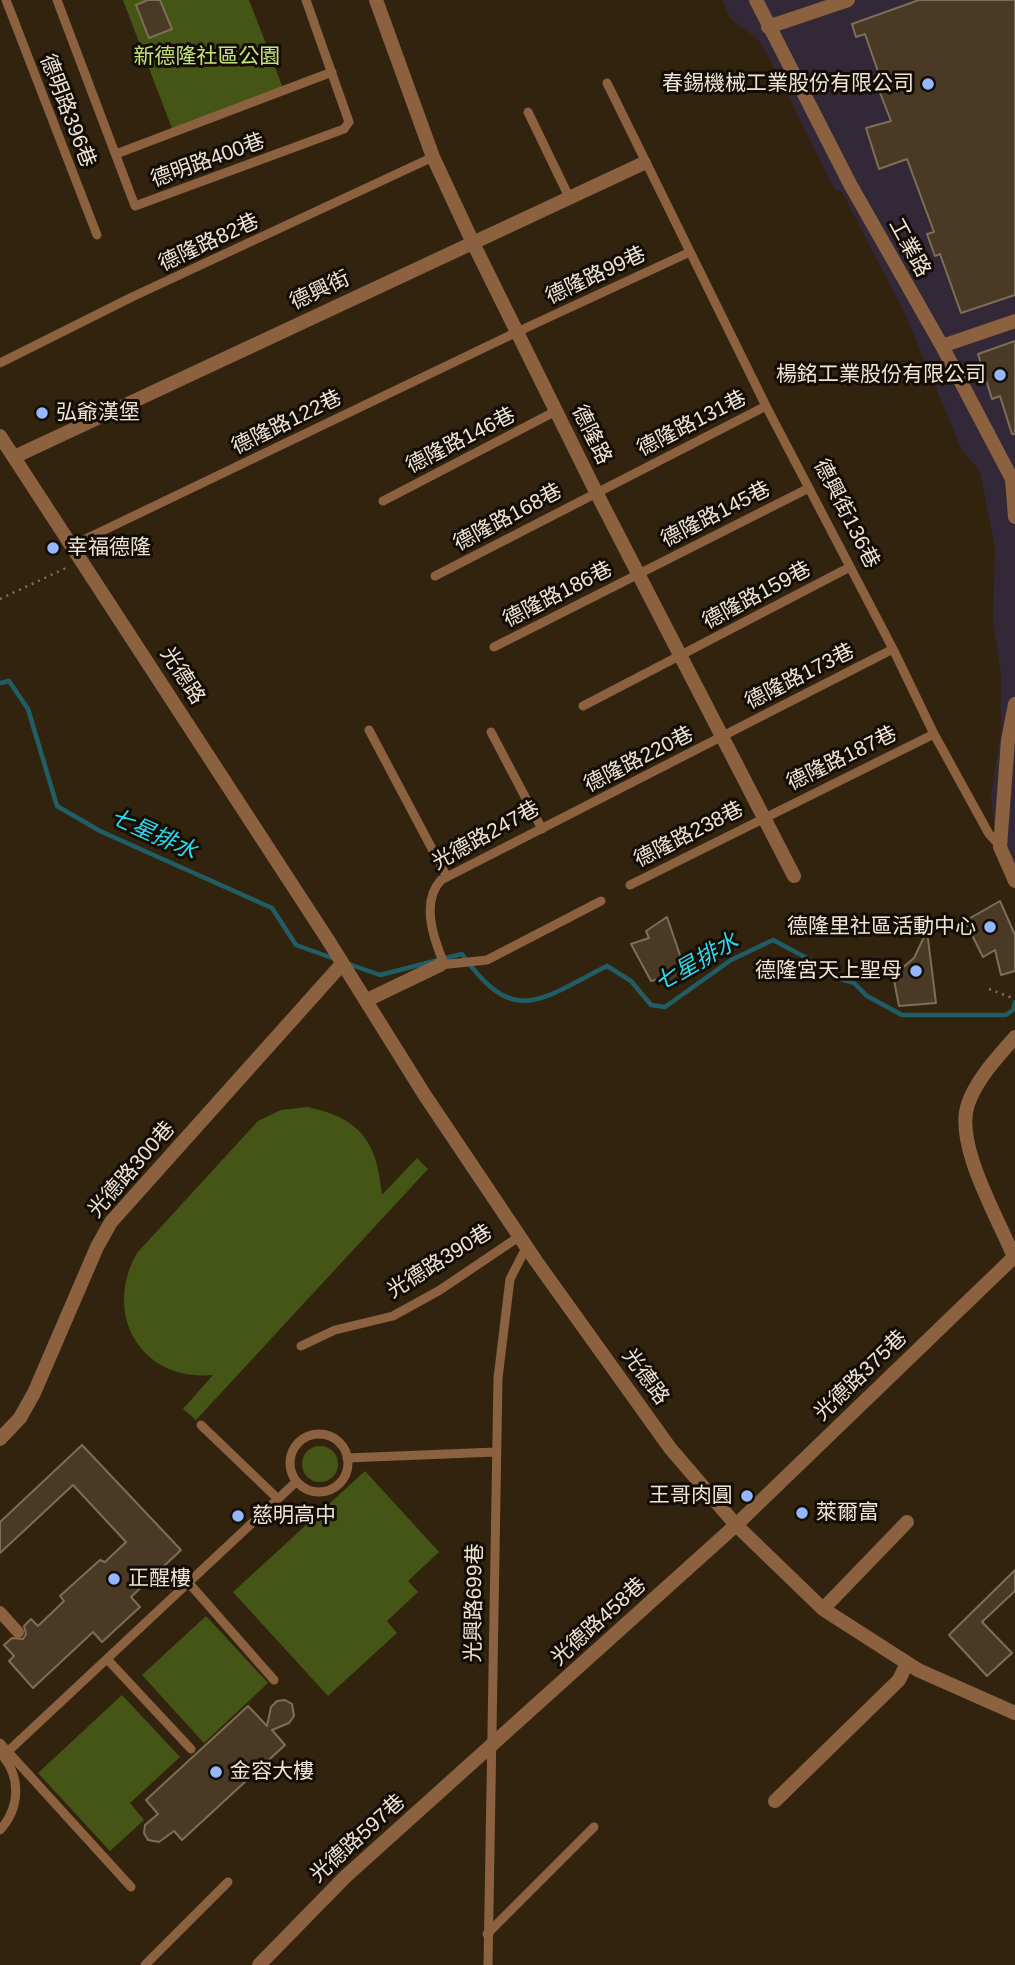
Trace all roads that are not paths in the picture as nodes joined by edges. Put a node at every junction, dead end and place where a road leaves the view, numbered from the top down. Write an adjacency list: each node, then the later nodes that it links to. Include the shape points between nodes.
1 (6, 0): 15 (lane, 德明路396巷)
2 (57, 0): 11 (lane, 德明路400巷)
3 (306, 0): 8 (lane)
4 (376, 0): 12 (street, 德隆路)
5 (756, 0): 7 (street, 工業路)
6 (848, 0): 7 (street)
7 (768, 27): 20 (street, 工業路)
8 (332, 72): 11 (lane, 德明路400巷); 11 (lane, 德明路400巷, via 349,122 344,129 135,206)
9 (607, 83): 13 (lane, 德興街136巷)
10 (528, 112): 14 (lane)
11 (116, 155)
12 (433, 157): 16 (street, 德隆路); 21 (lane, 德隆路82巷)
13 (644, 163): 14 (street, 德興街); 17 (lane, 德興街136巷)
14 (570, 199): 16 (street, 德興街)
15 (97, 235)
16 (473, 243): 19 (street, 德隆路); 25 (street, 德興街)
17 (690, 253): 19 (lane, 德隆路99巷); 22 (lane, 德興街136巷)
18 (1015, 321): 20 (street)
19 (517, 332): 23 (street, 德隆路); 30 (lane, 德隆路122巷)
20 (942, 346): 29 (street, 工業路, via 1012,479)
21 (0, 363)
22 (766, 406): 26 (lane, 德興街136巷); 27 (lane, 德隆路131巷)
23 (556, 411): 27 (street, 德隆路); 28 (lane, 德隆路146巷)
24 (0, 436): 25 (street, 光德路)
25 (14, 457): 30 (street, 光德路)
26 (809, 488): 31 (lane, 德興街136巷); 32 (lane, 德隆路145巷)
27 (596, 492): 32 (street, 德隆路); 33 (lane, 德隆路168巷)
28 (383, 501)
29 (1015, 517)
30 (71, 547): 53 (street, 光德路)
31 (850, 567): 35 (lane, 德興街136巷); 36 (lane, 德隆路159巷)
32 (639, 574): 34 (lane, 德隆路186巷); 36 (street, 德隆路)
33 (435, 576)
34 (494, 647)
35 (894, 649): 41 (lane, 德興街136巷); 42 (lane, 德隆路173巷)
36 (681, 656): 38 (lane, 德隆路159巷); 42 (street, 德隆路)
37 (1015, 705): 46 (street)
38 (583, 706)
39 (369, 730): 48 (lane)
40 (491, 732): 45 (lane)
41 (934, 734): 44 (lane, 德隆路187巷); 46 (lane, 德興街136巷)
42 (723, 736): 43 (lane, 德隆路220巷); 44 (street, 德隆路)
43 (571, 814): 45 (lane, 光德路247巷)
44 (765, 816): 47 (street, 德隆路); 50 (lane, 德隆路238巷)
45 (542, 829): 48 (lane, 光德路247巷)
46 (1000, 847): 49 (street, 德興街136巷)
47 (794, 876)
48 (447, 877): 52 (lane, 光德路247巷, via 437,885 430,912)
49 (1015, 881)
50 (630, 885)
51 (601, 901): 52 (lane, via 487,960)
52 (442, 963): 54 (street)
53 (342, 964): 54 (street, 光德路); 60 (street, 光德路300巷, via 111,1222 34,1393 20,1418)
54 (367, 1000): 56 (street, 光德路)
55 (1015, 1037): 57 (street, 光德路375巷, via 975,1088 964,1122 968,1146)
56 (523, 1241): 58 (lane, 光德路390巷, via 393,1316 335,1330); 61 (lane, 光興路699巷, via 505,1303); 66 (street, 光德路, via 670,1448)
57 (1015, 1257): 66 (street, 光德路375巷)
58 (300, 1346)
59 (201, 1425): 64 (lane)
60 (1, 1436)
61 (496, 1452): 62 (lane); 77 (lane, 光興路699巷)
62 (347, 1458): 63 (lane, via 344,1477 330,1490 312,1492); 63 (lane, via 329,1436 310,1436 291,1455)
63 (296, 1482): 64 (lane)
64 (278, 1499): 67 (lane)
65 (907, 1522): 68 (street)
66 (736, 1525): 68 (street, 光德路); 77 (street, 光德路458巷)
67 (188, 1582): 71 (lane); 73 (lane)
68 (823, 1609): 72 (street, 光德路)
69 (0, 1612): 70 (street)
70 (18, 1632)
71 (107, 1659): 76 (lane); 78 (lane)
72 (907, 1663): 74 (street, 光德路); 79 (street, via 899,1680)
73 (274, 1680)
74 (1015, 1713)
75 (0, 1743): 78 (lane)
76 (191, 1749)
77 (490, 1749): 84 (lane, 光興路699巷); 86 (street, 光德路597巷, via 345,1877)
78 (3, 1753): 81 (lane, via 15,1778 16,1796 12,1814); 83 (lane)
79 (775, 1801)
80 (594, 1827): 84 (lane)
81 (0, 1830)
82 (228, 1882): 85 (lane)
83 (131, 1886)
84 (487, 1934): 87 (lane, 光興路699巷)
85 (145, 1965)
86 (259, 1965)
87 (488, 1965)

